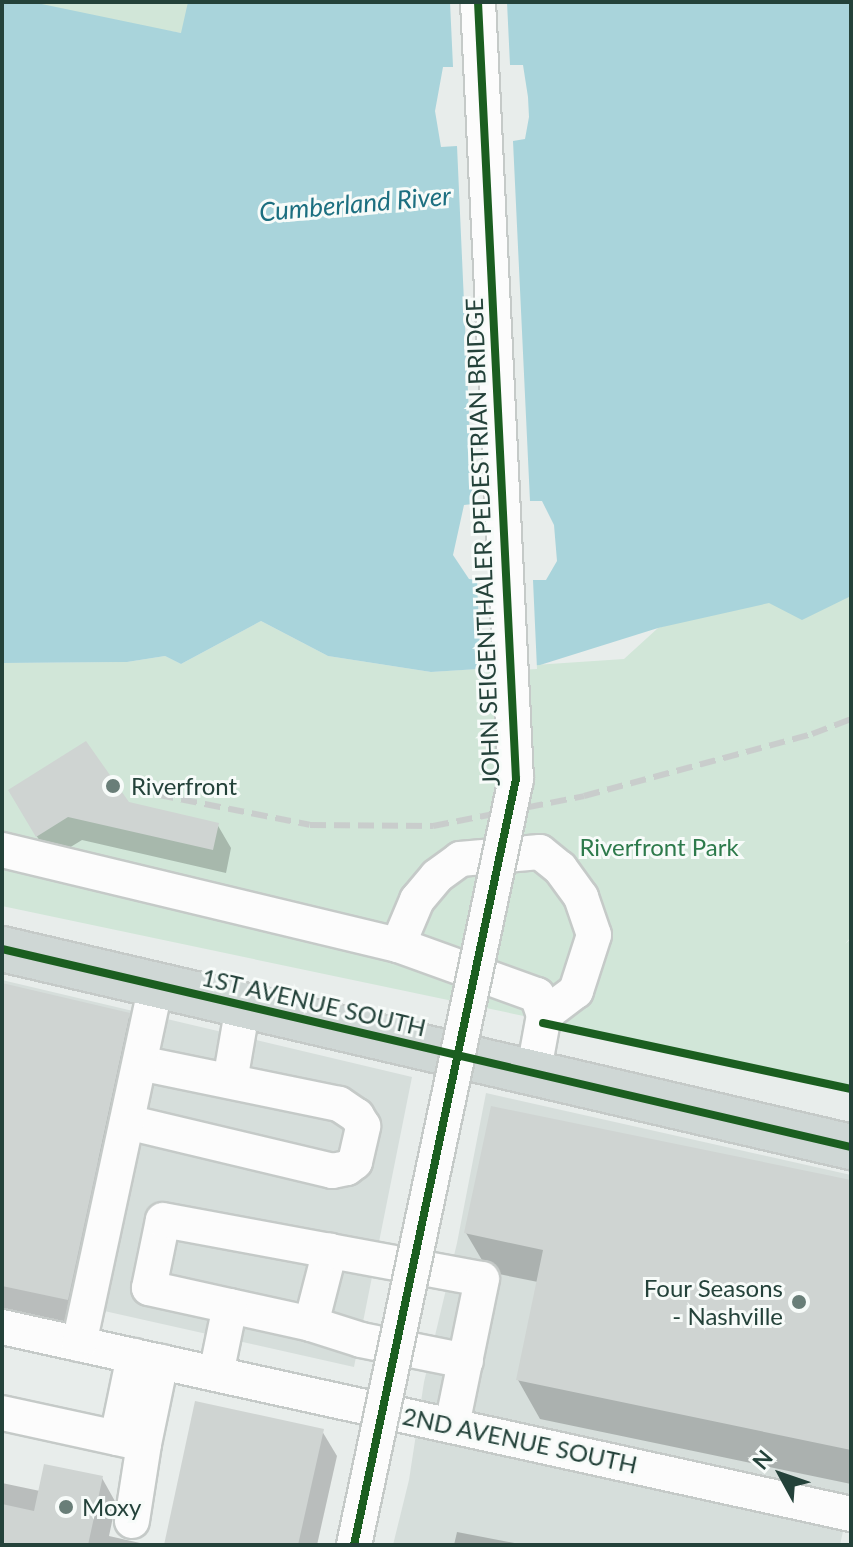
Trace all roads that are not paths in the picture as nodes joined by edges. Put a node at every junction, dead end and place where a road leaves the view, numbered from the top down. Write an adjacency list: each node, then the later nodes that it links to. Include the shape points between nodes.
1 (478, 2): 26 (street, JOHN SEIGENTHALER PEDESTRIAN BRIDGE, bridge, via 516,779)
2 (2, 850): 3 (street)
3 (398, 945): 7 (street, via 537,995); 7 (street, via 417,900 460,859 540,852 560,868 581,897 594,935 576,991)
4 (2, 949): 5 (main road, 1ST AVENUE SOUTH)
5 (156, 986): 6 (main road, 1ST AVENUE SOUTH); 8 (street)
6 (243, 1006): 9 (main road, 1ST AVENUE SOUTH); 10 (street)
7 (544, 1015): 9 (street)
8 (140, 1063): 10 (street); 11 (street)
9 (533, 1075): 12 (main road, 1ST AVENUE SOUTH)
10 (230, 1081): 11 (street, via 339,1104 363,1126 355,1162 332,1171)
11 (127, 1122): 17 (street)
12 (851, 1147)
13 (330, 1250): 14 (street, via 163,1220 149,1288); 15 (street); 19 (street, via 482,1279)
14 (230, 1306): 15 (street); 20 (street)
15 (311, 1324): 19 (street)
16 (2, 1327): 17 (street, 2ND AVENUE SOUTH)
17 (79, 1344): 18 (street, 2ND AVENUE SOUTH)
18 (147, 1359): 20 (street, 2ND AVENUE SOUTH); 23 (street)
19 (466, 1361): 22 (street)
20 (216, 1374): 22 (street, 2ND AVENUE SOUTH)
21 (2, 1413): 23 (street)
22 (452, 1425): 24 (street, 2ND AVENUE SOUTH)
23 (131, 1441): 25 (street)
24 (851, 1514)
25 (132, 1521)
26 (354, 1545)

